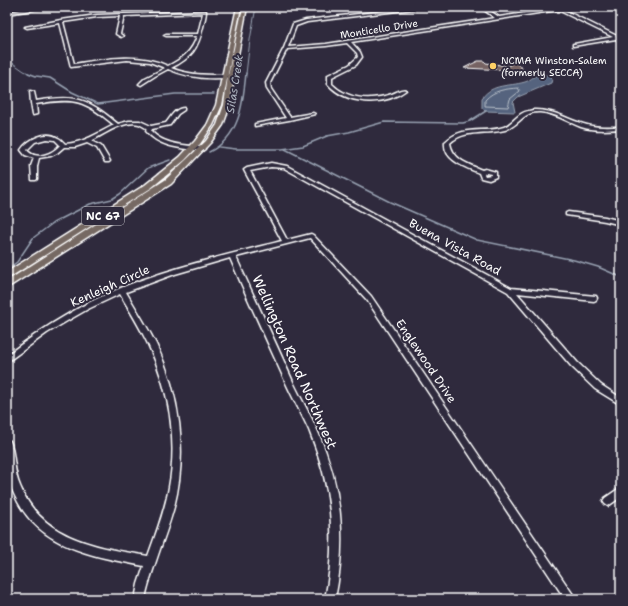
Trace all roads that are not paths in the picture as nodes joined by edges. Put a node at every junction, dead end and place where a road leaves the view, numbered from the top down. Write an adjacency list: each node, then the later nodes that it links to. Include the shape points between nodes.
1 (49, 7): 9 (street)
2 (239, 7): 25 (main road, NC 67)
3 (245, 7): 25 (main road, NC 67, via 237,52)
4 (428, 7): 23 (street, via 297,23 292,27)
5 (482, 7): 12 (street)
6 (570, 7): 8 (street, Monticello Drive)
7 (172, 8): 10 (street)
8 (557, 8): 12 (street, Monticello Drive); 19 (street)
9 (7, 13)
10 (170, 13): 11 (street); 16 (street, via 205,12)
11 (122, 15): 13 (street); 17 (street, via 118,34)
12 (498, 18): 21 (street, Monticello Drive)
13 (61, 21): 14 (street); 24 (street, via 72,66 128,59 155,61)
14 (27, 27)
15 (166, 35): 16 (street)
16 (198, 35): 24 (street, via 192,52)
17 (121, 36)
18 (621, 37): 19 (street)
19 (616, 38): 20 (street); 22 (street)
20 (621, 40)
21 (348, 42): 23 (street, Monticello Drive); 27 (street, via 359,53 360,58 358,62 330,76 332,87 339,93 363,100 382,99)
22 (574, 45)
23 (286, 48): 33 (street, via 268,83 269,89)
24 (168, 67): 25 (street, via 183,74); 26 (street)
25 (228, 76): 40 (main road, NC 67, via 214,118 206,133); 41 (main road, NC 67, via 230,95 224,115 220,125)
26 (141, 84)
27 (404, 90)
28 (32, 92): 29 (street)
29 (33, 103): 31 (street); 34 (street, via 61,98 78,100 95,107)
30 (182, 109): 36 (street, via 168,124)
31 (35, 114)
32 (313, 114): 33 (street)
33 (289, 119): 35 (street)
34 (117, 125): 36 (street, via 139,122); 38 (street)
35 (257, 125)
36 (150, 128): 40 (street, via 148,131 158,140)
37 (621, 128): 44 (street, via 586,127 553,113 531,111 524,113 509,127 501,130 466,132 451,138 447,143 452,156)
38 (88, 141): 39 (street, via 70,146); 43 (street, via 98,147)
39 (63, 145): 42 (street, via 61,150 54,154); 42 (street, via 52,137 31,142 24,152)
40 (193, 147): 41 (street); 50 (main road, NC 67, via 178,163 134,197)
41 (202, 149): 51 (main road, NC 67, via 174,177 151,194)
42 (37, 157): 45 (street)
43 (107, 161)
44 (482, 172)
45 (34, 179)
46 (568, 214): 47 (street)
47 (621, 223)
48 (286, 242): 49 (street, Kenleigh Circle); 52 (street, Buena Vista Road, via 247,170 271,165 285,167); 63 (street, Englewood Drive, via 311,236 369,298)
49 (232, 256): 53 (street, Kenleigh Circle, via 173,272); 62 (street, Wellington Road Northwest, via 313,430 329,474 335,505 338,550)
50 (7, 276)
51 (7, 285)
52 (510, 290): 54 (street); 56 (street, Buena Vista Road, via 574,364 598,387)
53 (122, 291): 55 (street, Kenleigh Circle, via 50,328); 60 (street, via 159,360 175,422 175,480)
54 (594, 298)
55 (7, 359)
56 (621, 402)
57 (7, 444): 60 (street, via 15,488 29,511 51,534 90,549)
58 (621, 491): 59 (street)
59 (608, 501)
60 (151, 562): 61 (street)
61 (140, 599)
62 (330, 599)
63 (571, 599)

